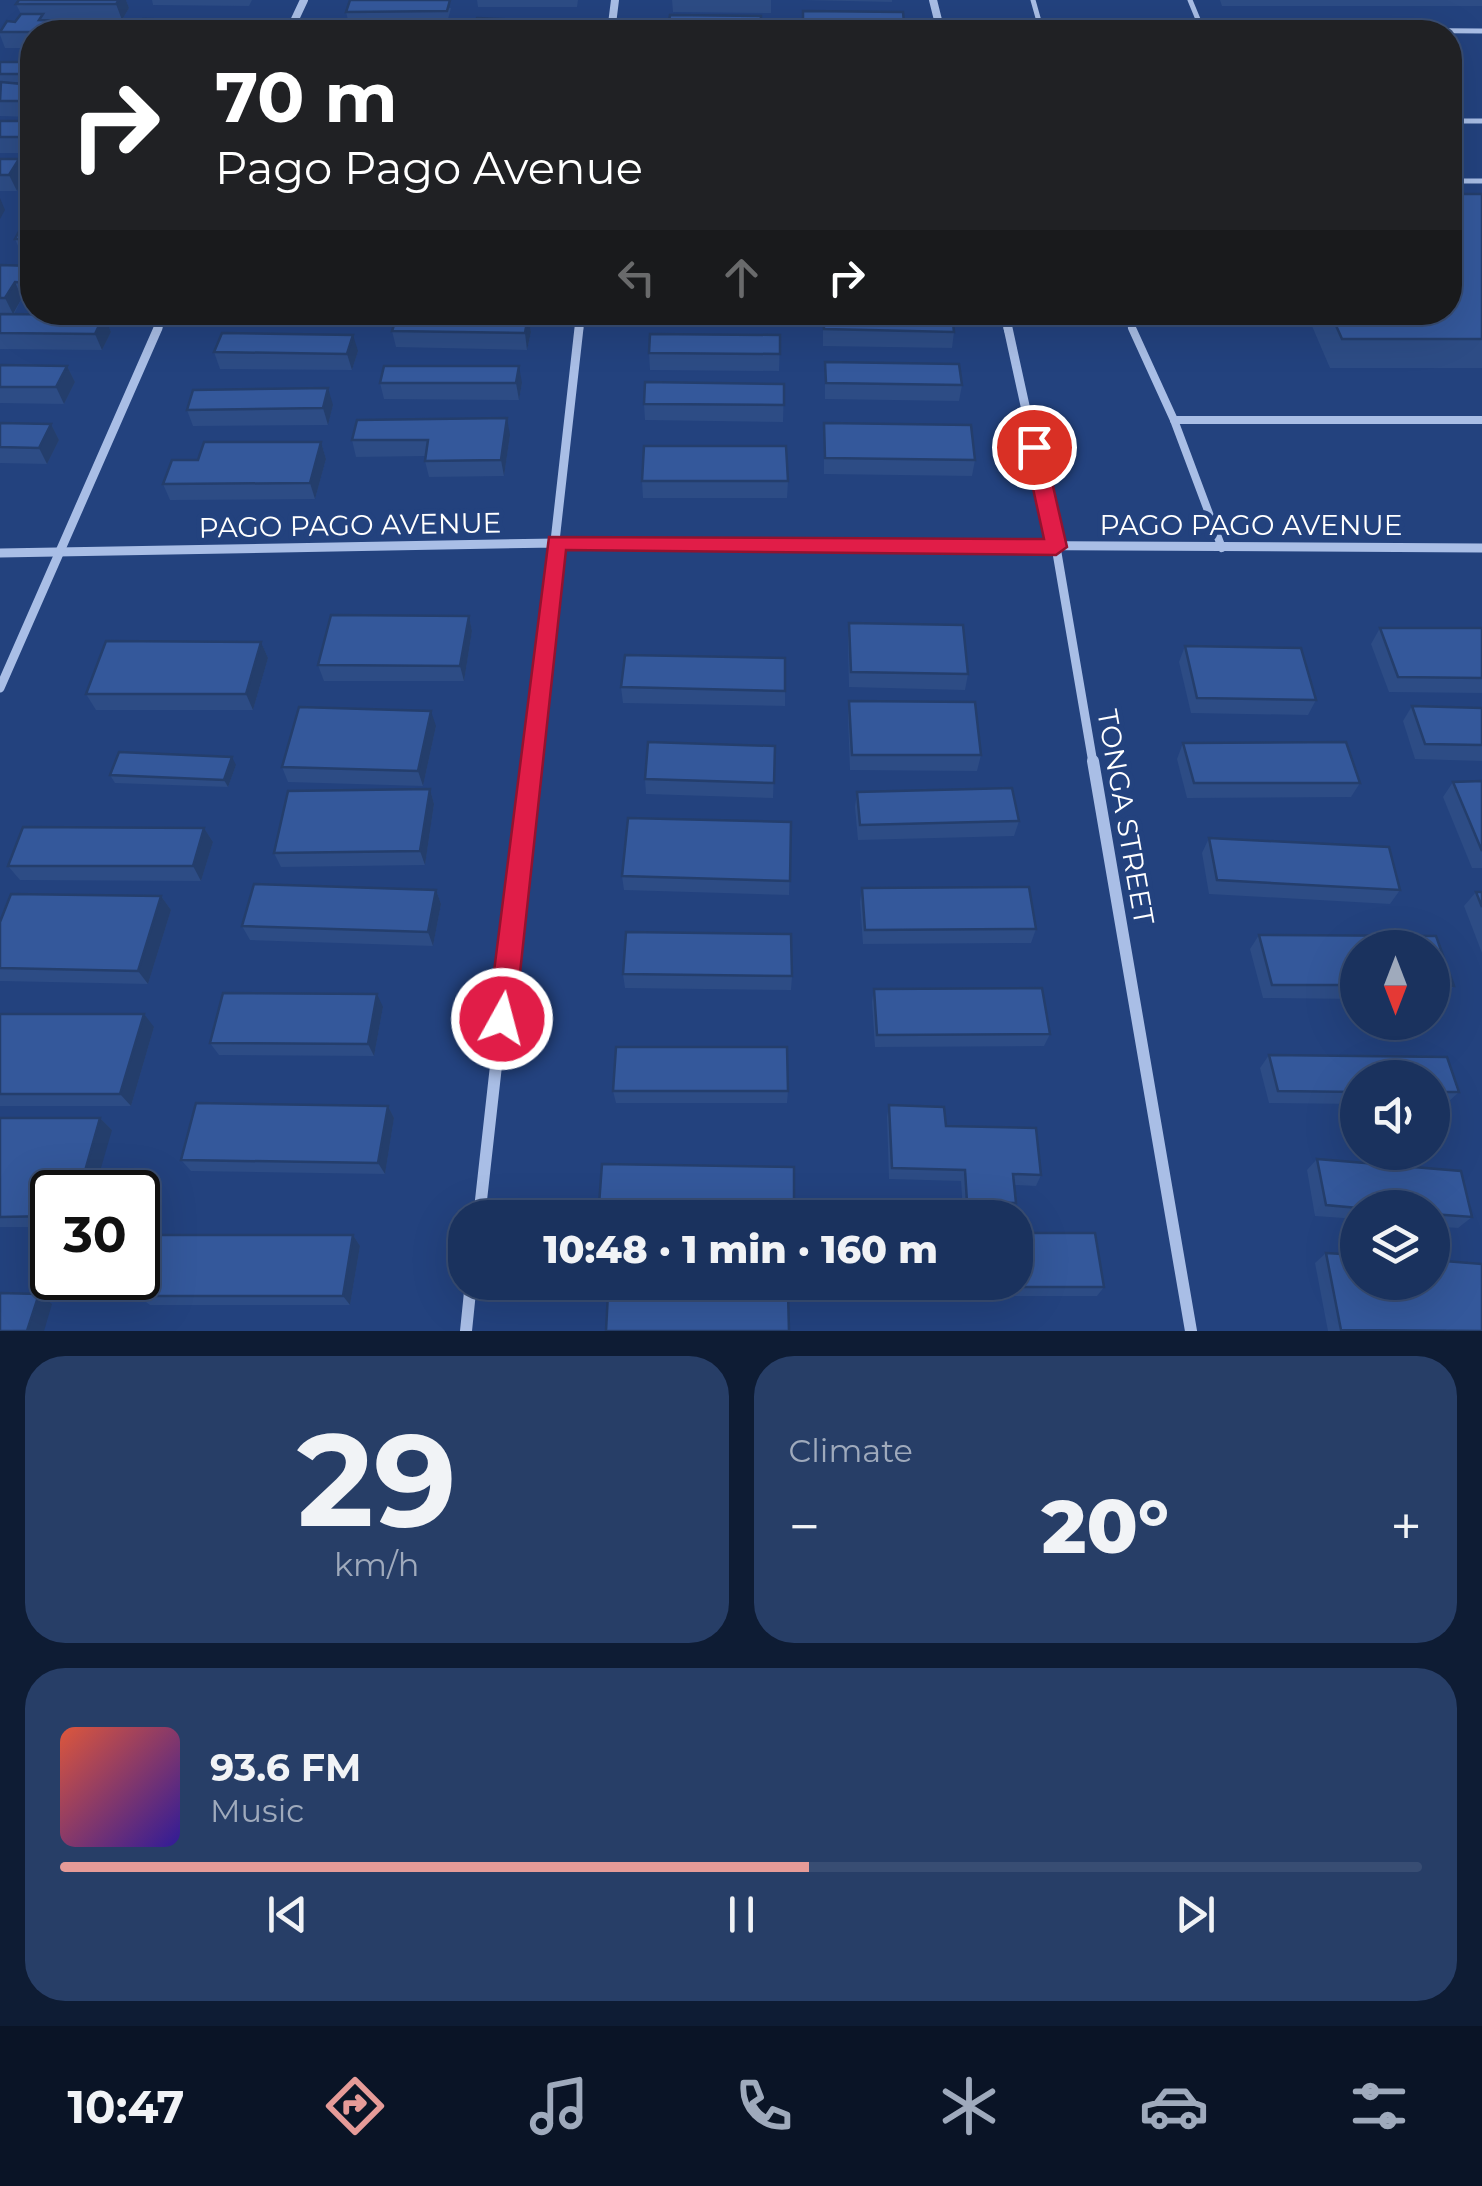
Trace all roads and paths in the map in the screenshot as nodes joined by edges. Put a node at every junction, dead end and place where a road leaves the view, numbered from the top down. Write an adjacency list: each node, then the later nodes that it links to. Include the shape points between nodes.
1 (159, 325): 12 (street)
2 (580, 325): 7 (street)
3 (1007, 325): 8 (street, TONGA STREET)
4 (1130, 325): 5 (lane)
5 (1174, 420): 6 (lane); 9 (lane)
6 (1482, 420)
7 (556, 543): 8 (street, PAGO PAGO AVENUE); 12 (street, PAGO PAGO AVENUE); 14 (street)
8 (1056, 547): 9 (street, PAGO PAGO AVENUE); 17 (street, TONGA STREET)
9 (1222, 548): 10 (street, PAGO PAGO AVENUE)
10 (1482, 548)
11 (0, 554): 12 (street, PAGO PAGO AVENUE)
12 (58, 555): 13 (street)
13 (0, 688)
14 (481, 1200)
15 (469, 1300): 16 (street)
16 (466, 1331)
17 (1192, 1331)

